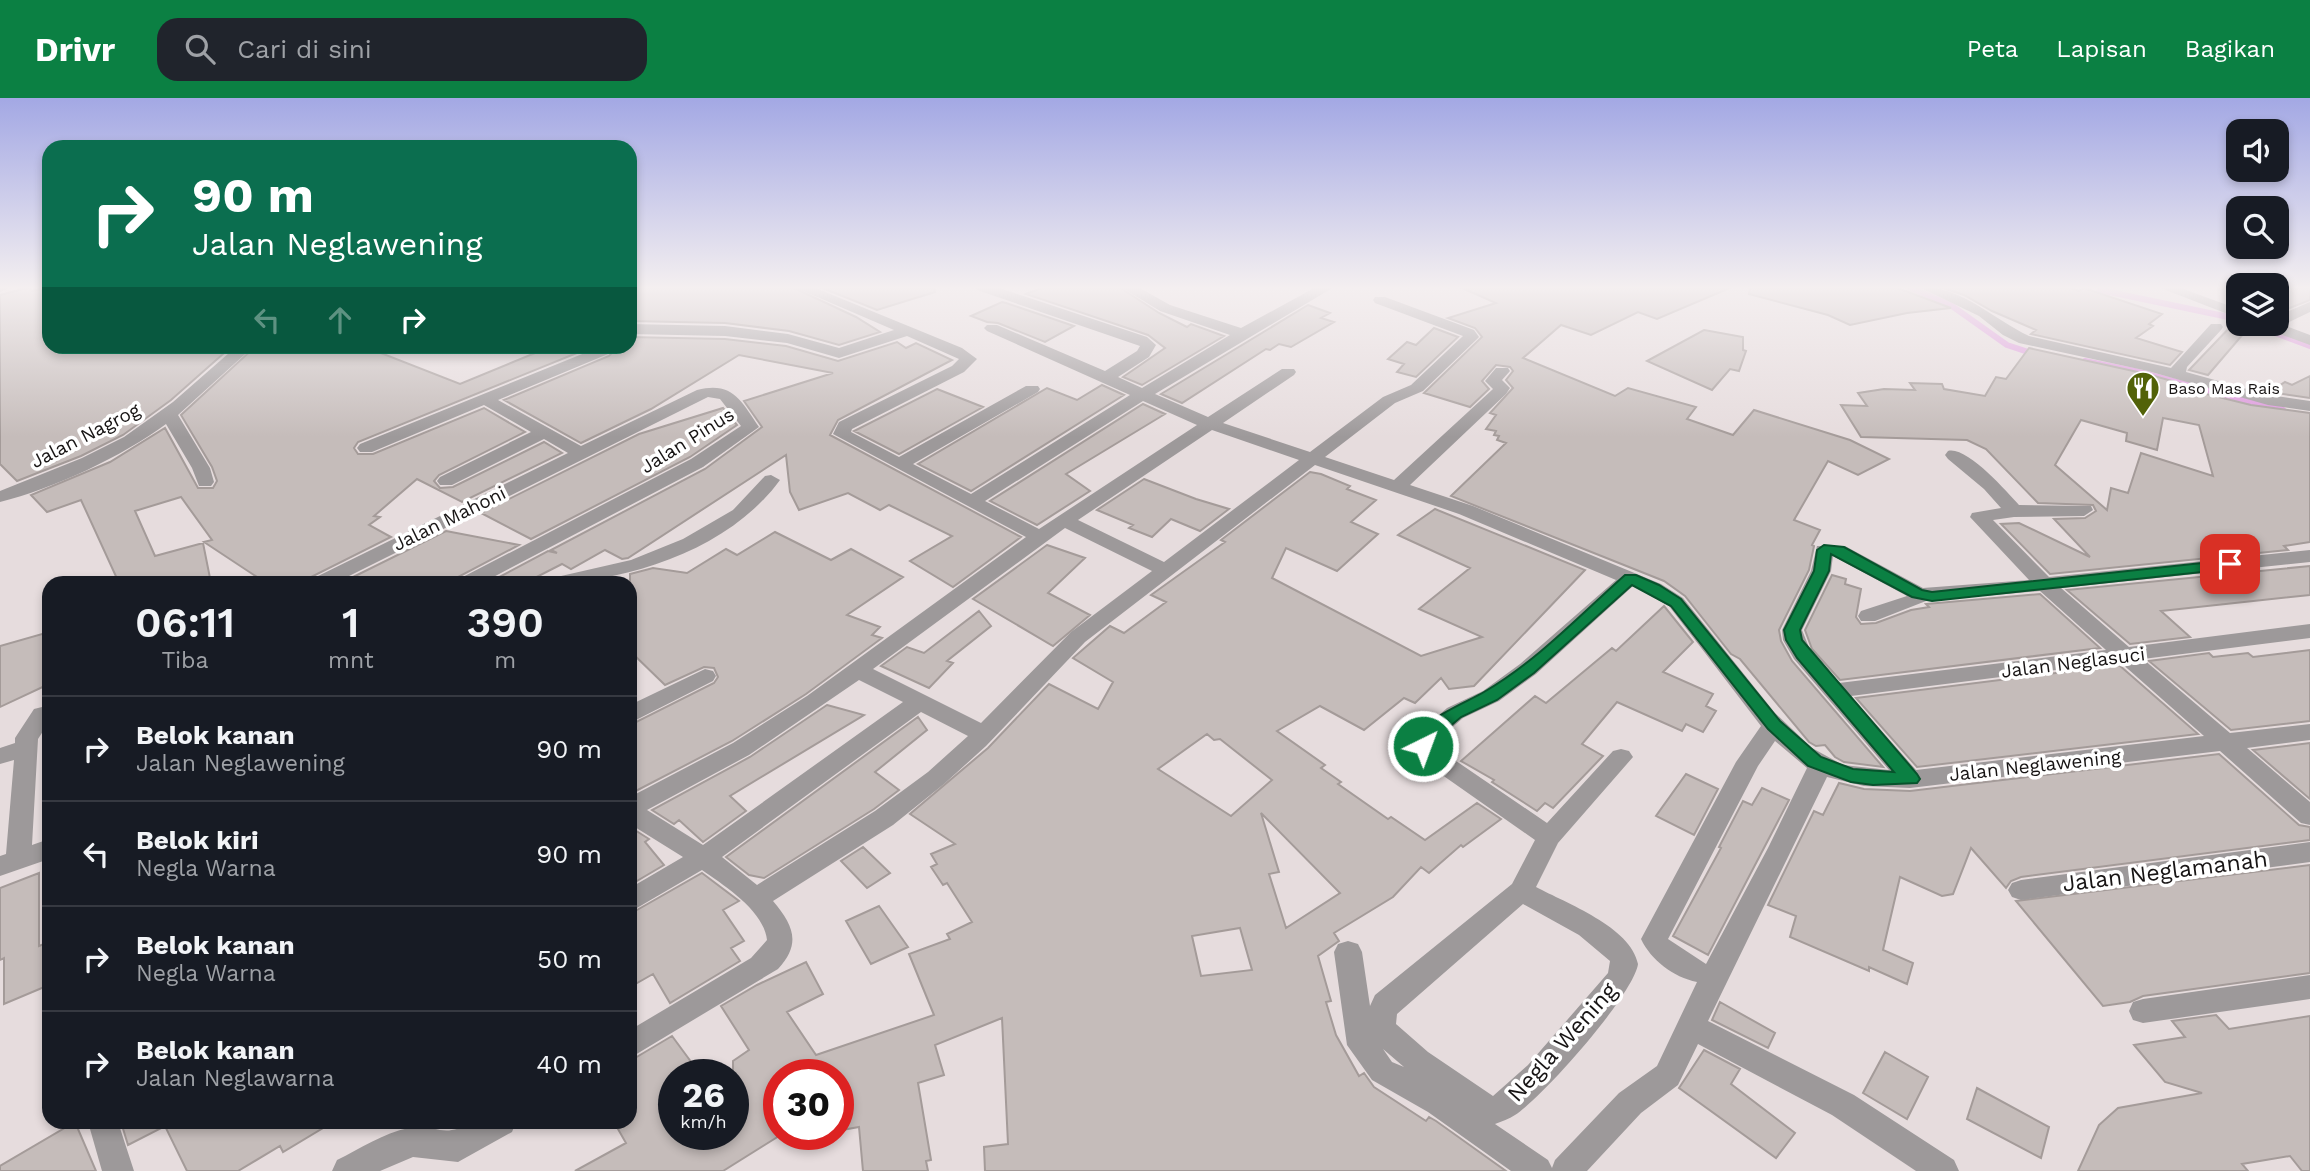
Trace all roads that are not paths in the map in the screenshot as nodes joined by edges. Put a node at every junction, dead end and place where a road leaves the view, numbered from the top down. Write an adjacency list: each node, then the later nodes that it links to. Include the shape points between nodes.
1 (776, 337): 2 (street, via 839,353)
2 (888, 337)
3 (921, 337): 27 (street, via 970,359 842,431 847,438)
4 (1013, 337): 15 (street, Jalan Neglawening)
5 (1133, 337): 15 (street, via 1148,345 1144,354)
6 (1237, 337): 17 (street)
7 (1471, 337): 26 (street, via 1417,388 1389,400)
8 (2017, 337): 14 (street)
9 (2206, 337): 14 (street, via 2179,366)
10 (238, 354): 20 (street, Jalan Nagrog)
11 (596, 354): 18 (street)
12 (1502, 371): 31 (street, via 1493,381 1500,391)
13 (1288, 372): 21 (street)
14 (2178, 374): 19 (street, via 2268,400)
15 (1106, 377): 17 (street, Jalan Neglawening)
16 (1032, 389): 27 (street)
17 (1143, 394): 21 (street, Jalan Neglawening); 33 (street)
18 (487, 400): 22 (street); 23 (street)
19 (2310, 406)
20 (169, 414): 30 (street); 32 (street, Jalan Nagrog, via 117,447)
21 (1207, 423): 26 (street, Jalan Neglawening); 36 (street)
22 (543, 433): 24 (street); 29 (street)
23 (366, 448)
24 (580, 453): 40 (street, Jalan Mahoni); 41 (street, Jalan Pinus, via 712,390 726,393 751,427 697,463)
25 (1954, 455): 35 (street)
26 (1312, 459): 31 (street, Jalan Neglawening); 39 (street)
27 (899, 464): 33 (street)
28 (771, 480): 42 (street, via 740,514 690,542 637,564)
29 (446, 481)
30 (205, 482)
31 (1398, 486): 43 (street, Jalan Neglawening)
32 (0, 497)
33 (972, 501): 37 (street)
34 (2084, 510): 35 (street)
35 (2014, 511): 44 (street, via 1979,518)
36 (1065, 522): 37 (street); 39 (street)
37 (1041, 537): 49 (street)
38 (2310, 556): 44 (street)
39 (1166, 570): 57 (street, via 1078,637)
40 (333, 576)
41 (479, 576)
42 (585, 576)
43 (1630, 578): 55 (street, Jalan Neglawening, via 1676,602); 67 (street, via 1528,669 1491,696 1455,713 1423,740 1426,752)
44 (2044, 583): 45 (street); 48 (street)
45 (1922, 595): 46 (street); 51 (street, via 1833,549 1824,550 1821,571 1792,630 1802,654)
46 (1868, 616)
47 (2310, 632): 48 (street, Jalan Neglasuci)
48 (2129, 655): 51 (street, Jalan Neglasuci); 58 (street)
49 (856, 669): 52 (street); 64 (street, via 741,750)
50 (705, 676): 53 (street)
51 (1835, 691): 63 (street)
52 (919, 702): 57 (street); 70 (street)
53 (637, 711)
54 (42, 715): 59 (street, via 30,729)
55 (1774, 725): 62 (street, Jalan Neglawening); 77 (street, via 1748,762 1654,939 1659,949)
56 (2310, 732): 58 (street, Jalan Neglawening)
57 (984, 734): 75 (street, via 884,818)
58 (2227, 743): 63 (street, Jalan Neglawening); 66 (street)
59 (27, 748): 60 (street); 71 (street)
60 (0, 756)
61 (1621, 757): 67 (street, Negla Wening)
62 (1820, 765): 63 (street, Jalan Neglawening, via 1873,779); 80 (street, via 1796,823)
63 (1910, 779)
64 (637, 806)
65 (637, 814): 70 (street)
66 (2310, 816)
67 (1549, 837): 73 (street, Negla Wening)
68 (42, 851): 71 (street)
69 (2310, 852): 72 (street, Jalan Neglamanah)
70 (704, 857): 74 (street); 75 (street)
71 (9, 863)
72 (2021, 890)
73 (1521, 891): 73 (street, Negla Wening, via 1382,1011 1382,1028 1390,1038 1492,1111 1540,1072 1619,980 1624,965 1620,953 1594,932)
74 (637, 897)
75 (754, 899): 81 (street, via 778,926 781,941 776,951 761,966)
76 (1348, 952): 86 (street, via 1362,1045 1382,1071 1438,1102)
77 (1696, 971)
78 (2310, 987): 79 (street)
79 (2143, 1011)
80 (1691, 1026): 87 (street, via 1661,1084 1631,1099); 88 (street, via 1843,1105)
81 (637, 1041)
82 (105, 1129): 84 (street)
83 (489, 1129): 85 (street, via 458,1147 414,1142 399,1145)
84 (118, 1171)
85 (348, 1171)
86 (1537, 1171)
87 (1566, 1171)
88 (1943, 1171)

